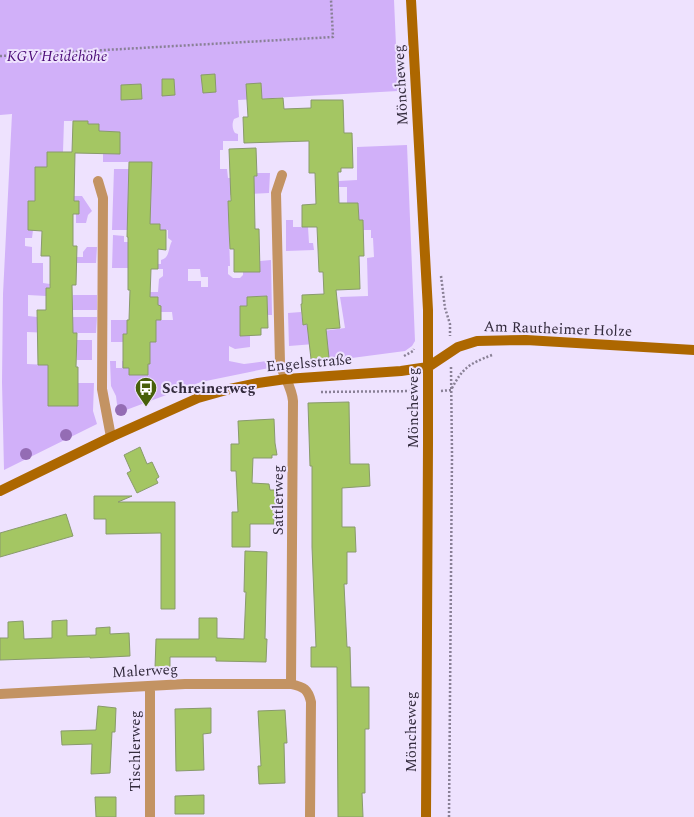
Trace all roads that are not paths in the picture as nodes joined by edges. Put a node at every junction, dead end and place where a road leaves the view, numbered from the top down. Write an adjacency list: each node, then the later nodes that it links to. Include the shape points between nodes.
1 (411, 0): 5 (main road, Möncheweg, via 428,310)
2 (282, 175): 6 (street, Sattlerweg, via 276,193 280,363)
3 (98, 181): 7 (street, via 103,198 102,389)
4 (694, 350): 5 (main road, Am Rautheimer Holze, via 526,340 477,341 458,347)
5 (428, 368): 6 (main road, Engelsstraße); 14 (main road, Möncheweg)
6 (286, 379): 7 (main road, Engelsstraße, via 230,389 198,398); 9 (street, Sattlerweg, via 293,401)
7 (111, 437): 8 (main road, Engelsstraße)
8 (0, 491)
9 (291, 684): 10 (street, Malerweg); 13 (street, via 301,687 308,693 311,702)
10 (150, 686): 11 (street, Malerweg); 12 (street, Tischlerweg)
11 (0, 694)
12 (150, 817)
13 (310, 817)
14 (426, 817)

